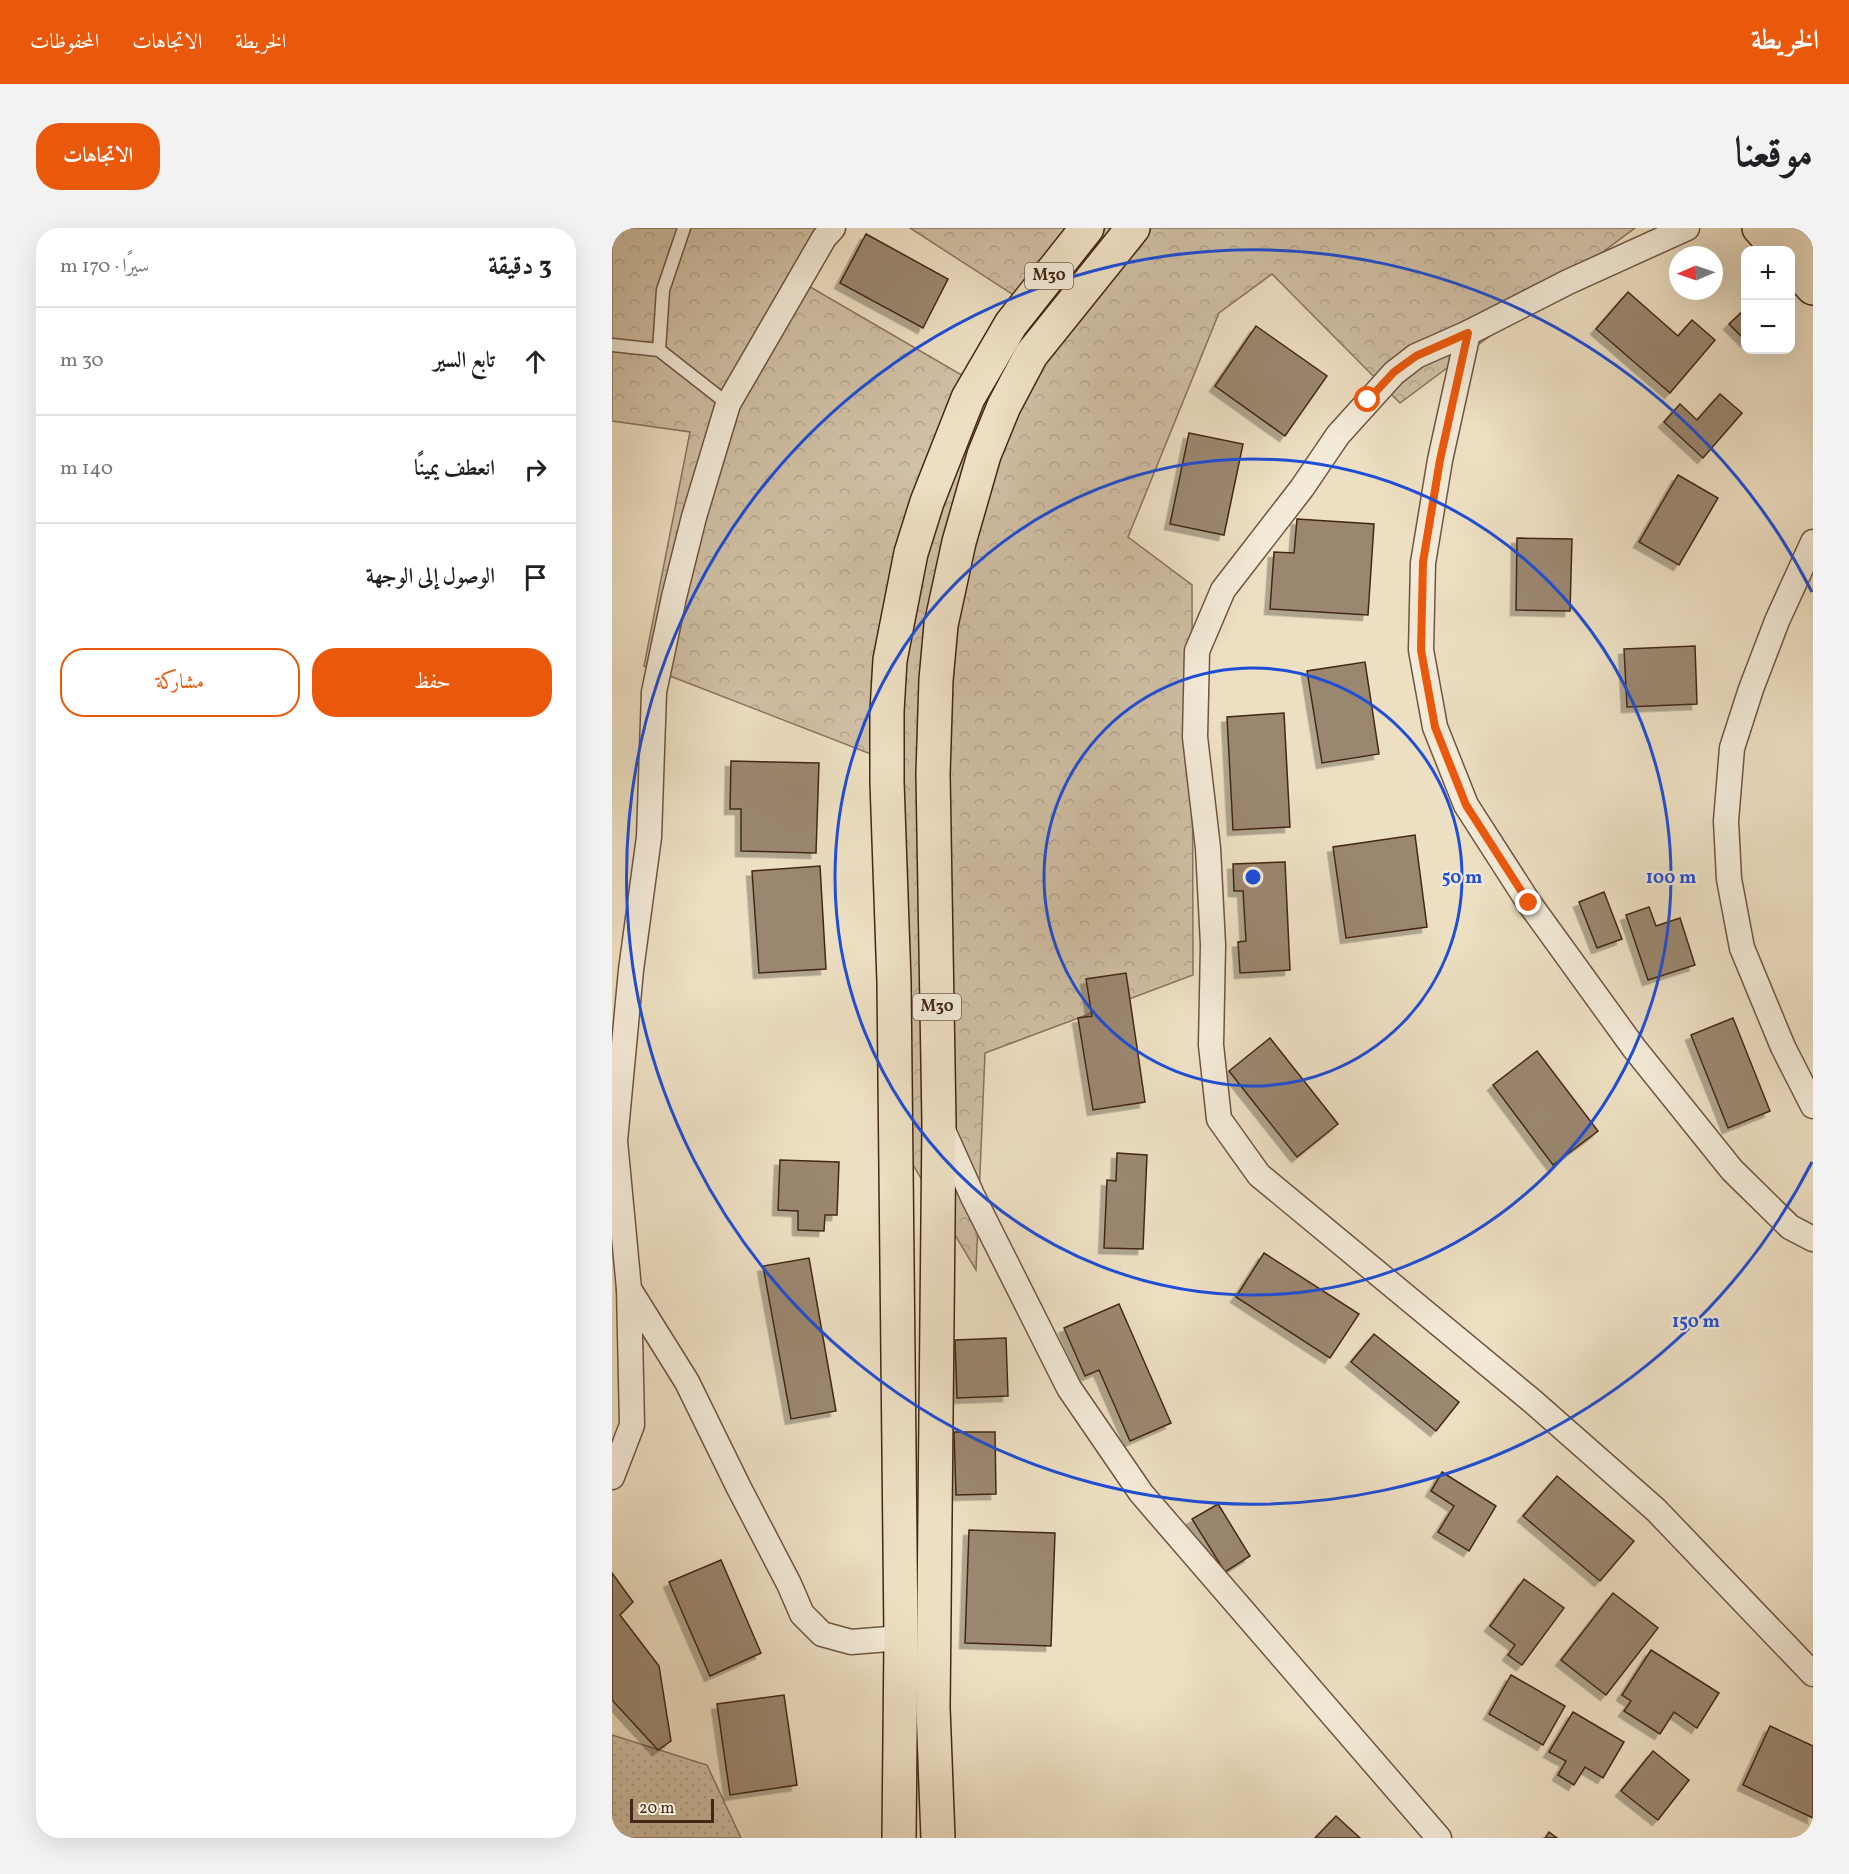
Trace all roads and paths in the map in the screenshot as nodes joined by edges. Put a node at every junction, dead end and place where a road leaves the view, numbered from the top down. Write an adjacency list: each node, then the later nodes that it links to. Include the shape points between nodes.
1 (684, 228): 14 (lane, via 663,290)
2 (833, 228): 15 (street)
3 (1087, 228): 22 (highway, M30, via 1011,324 968,398 911,553 890,660 887,782 894,982)
4 (1133, 228): 18 (highway, M30, via 1031,355 1004,405 984,455 958,542 941,625 936,680 933,774)
5 (1688, 228): 12 (street)
6 (1759, 228): 8 (highway)
7 (1794, 228): 9 (highway)
8 (1775, 246)
9 (1813, 249)
10 (1795, 268): 11 (highway)
11 (1813, 288)
12 (1468, 333): 19 (street, via 1423,562 1421,650 1435,727 1466,805 1529,903 1634,1048 1732,1170 1790,1227); 23 (street, via 1416,356 1394,372 1338,435 1223,590 1197,651 1195,737 1208,848 1213,945 1211,1045 1219,1119 1259,1175 1531,1400 1656,1510)
13 (612, 345): 14 (lane)
14 (659, 350): 15 (lane)
15 (728, 404): 20 (street, via 676,585 654,692 649,837 631,970 615,1141)
16 (1813, 542): 17 (street, via 1777,621 1732,748 1726,821 1729,879 1742,948 1783,1047)
17 (1813, 1106)
18 (939, 1123): 24 (highway, M30, via 933,1708); 26 (street, via 1069,1388 1141,1493)
19 (1813, 1239)
20 (629, 1289): 21 (street, via 632,1425); 22 (street, via 687,1382 802,1614 822,1634 851,1642)
21 (612, 1477)
22 (901, 1638): 25 (highway, M30)
23 (1813, 1674)
24 (940, 1833)
25 (899, 1838)
26 (1439, 1838)

